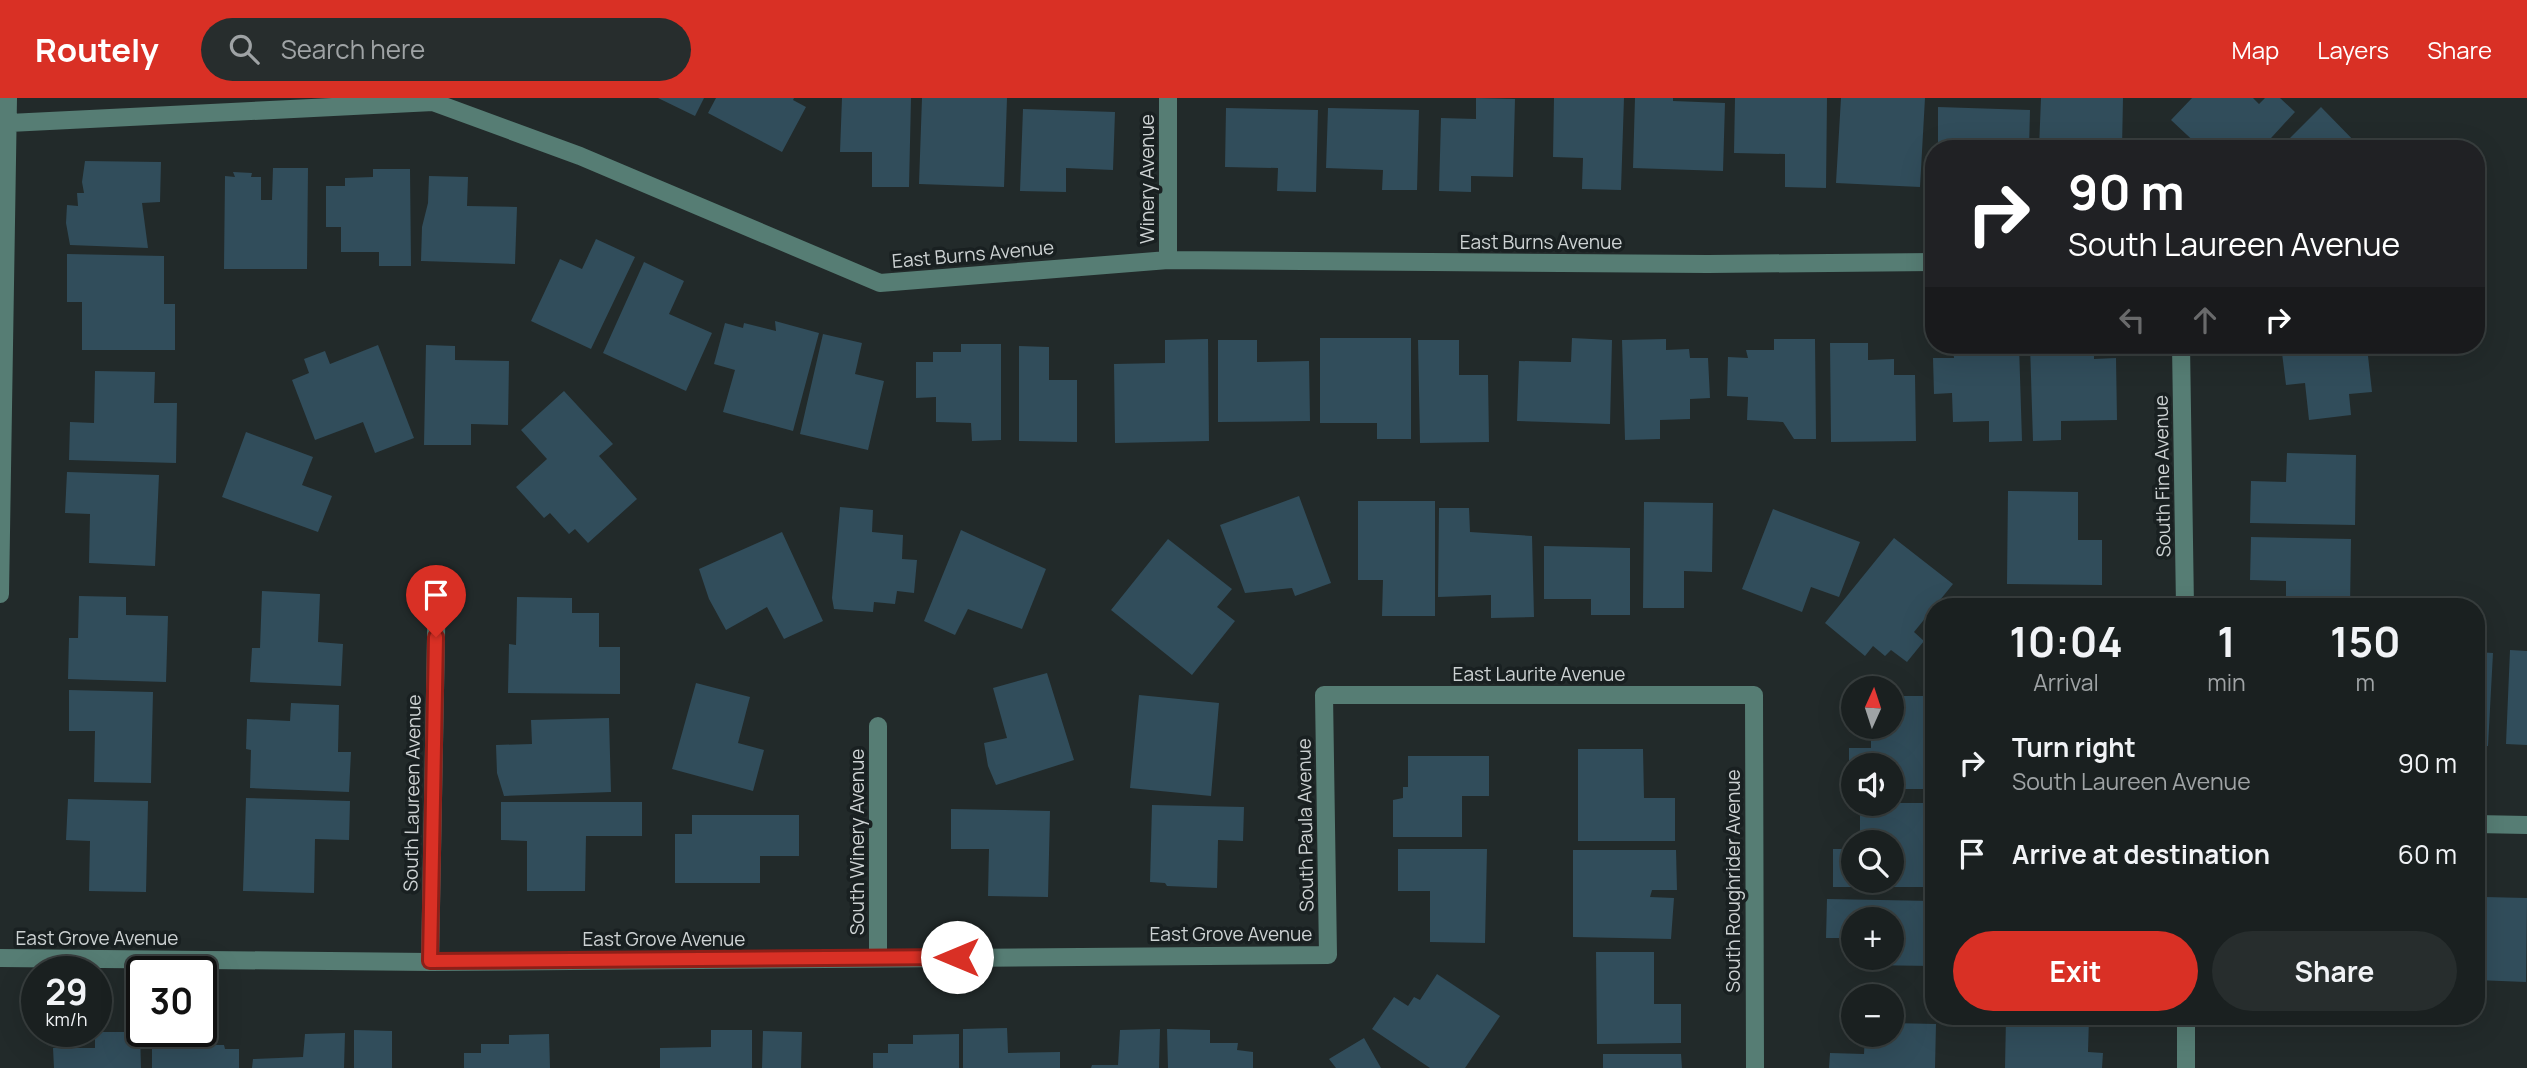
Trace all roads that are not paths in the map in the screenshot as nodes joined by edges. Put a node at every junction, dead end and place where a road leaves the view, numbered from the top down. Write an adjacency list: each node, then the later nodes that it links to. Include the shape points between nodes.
1 (8, 98): 3 (street)
2 (1168, 98): 4 (street, Winery Avenue)
3 (9, 123): 4 (street, East Burns Avenue, via 433,102 580,156 880,283); 8 (street)
4 (1167, 260): 5 (street, East Burns Avenue)
5 (1925, 262)
6 (2181, 354): 9 (street, South Fine Avenue)
7 (438, 583): 18 (street, South Laureen Avenue)
8 (0, 594)
9 (2185, 598)
10 (1324, 695): 11 (street, East Laurite Avenue); 15 (street, South Paula Avenue)
11 (1754, 695): 20 (street, South Roughrider Avenue)
12 (878, 726): 17 (street, South Winery Avenue)
13 (2485, 824): 14 (street)
14 (2527, 825)
15 (1328, 955): 17 (street, East Grove Avenue)
16 (0, 958): 18 (street, East Grove Avenue)
17 (878, 958): 18 (street, East Grove Avenue)
18 (430, 961)
19 (2186, 1025): 21 (street)
20 (1755, 1068)
21 (2186, 1068)

